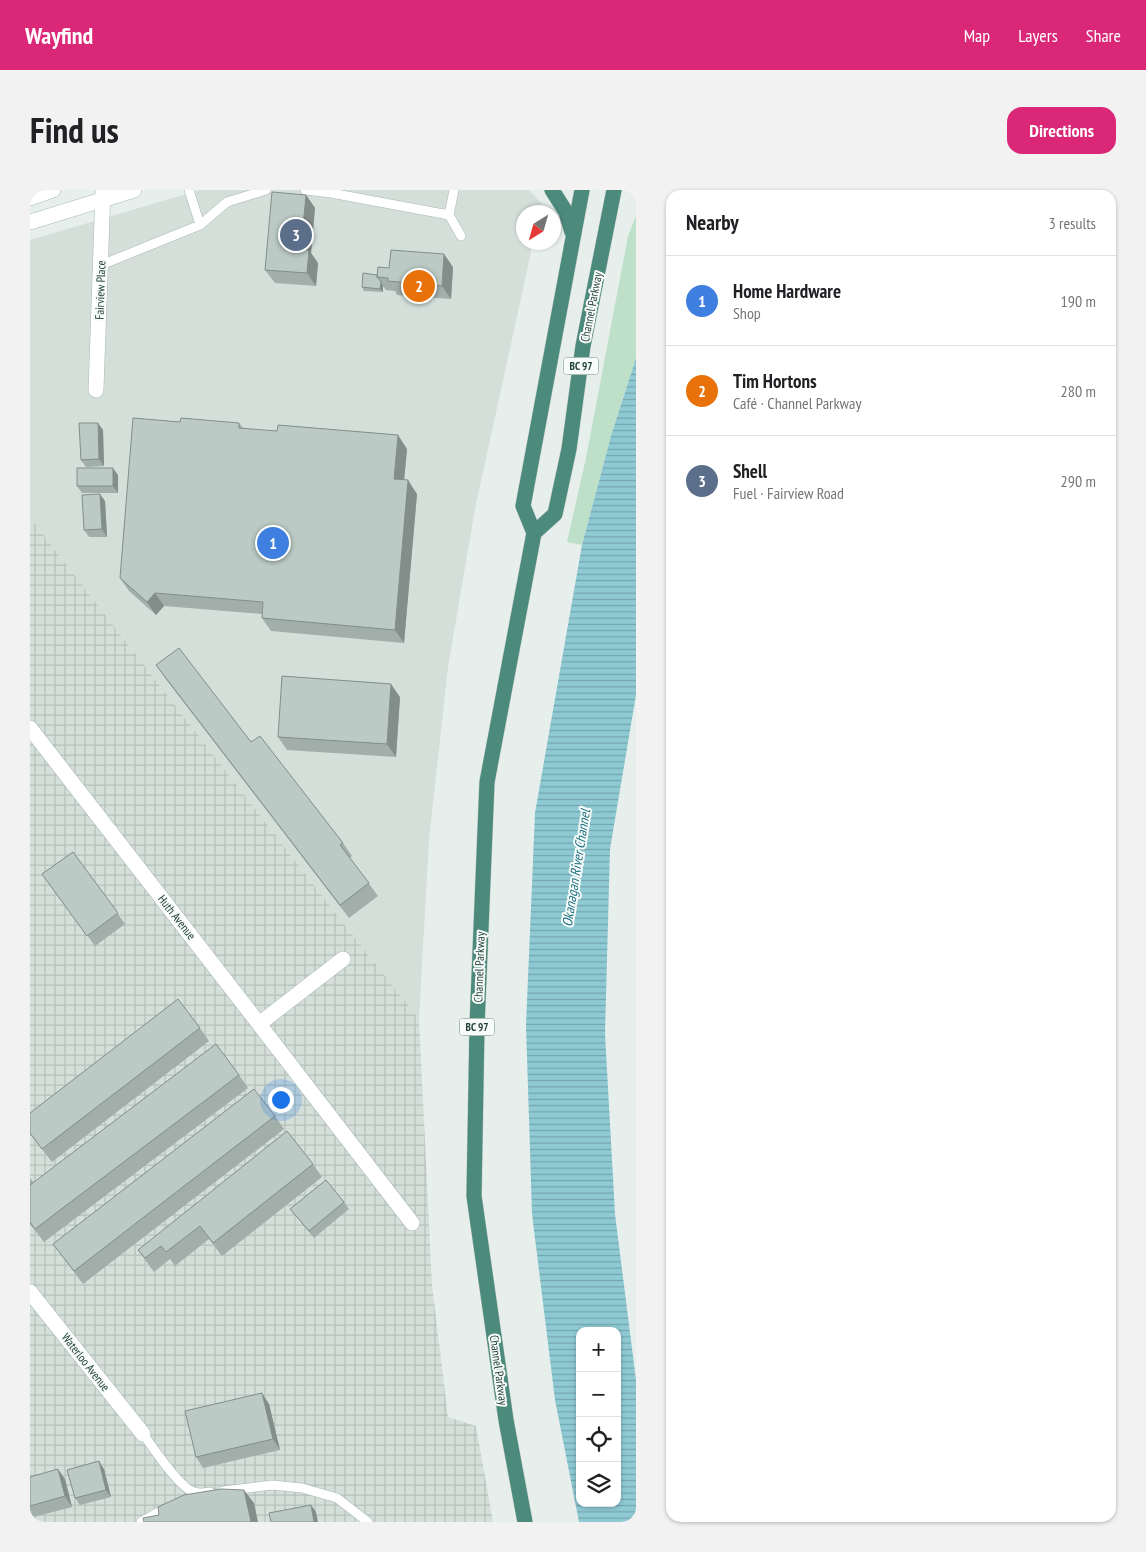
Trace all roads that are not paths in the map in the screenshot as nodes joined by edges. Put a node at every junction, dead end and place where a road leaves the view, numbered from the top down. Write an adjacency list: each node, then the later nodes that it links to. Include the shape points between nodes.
1 (54, 190): 11 (street)
2 (134, 190): 10 (street)
3 (189, 190): 14 (lane)
4 (266, 190): 14 (lane, via 228,202)
5 (304, 190): 12 (lane)
6 (454, 190): 12 (lane)
7 (552, 190): 15 (highway, via 566,212)
8 (582, 190): 15 (highway, BC 97)
9 (614, 190): 19 (highway, Channel Parkway / BC 97, via 585,337 556,514)
10 (103, 195): 13 (street); 17 (street, Fairview Place)
11 (30, 198)
12 (449, 215): 16 (lane)
13 (30, 222)
14 (200, 225): 17 (lane)
15 (573, 234): 19 (highway, BC 97, via 523,506)
16 (461, 236)
17 (101, 265): 18 (street, Fairview Place)
18 (96, 390)
19 (534, 533): 29 (highway, Channel Parkway / BC 97, via 487,782 474,1196 506,1420)
20 (30, 728): 22 (street, Huth Avenue)
21 (343, 959): 22 (street)
22 (259, 1024): 23 (street, Huth Avenue)
23 (412, 1224)
24 (30, 1292): 25 (street, Waterloo Avenue)
25 (143, 1434): 26 (lane, via 179,1482)
26 (186, 1497): 27 (lane); 28 (lane, via 272,1485 302,1488 336,1498)
27 (140, 1522)
28 (368, 1522)
29 (525, 1522)

